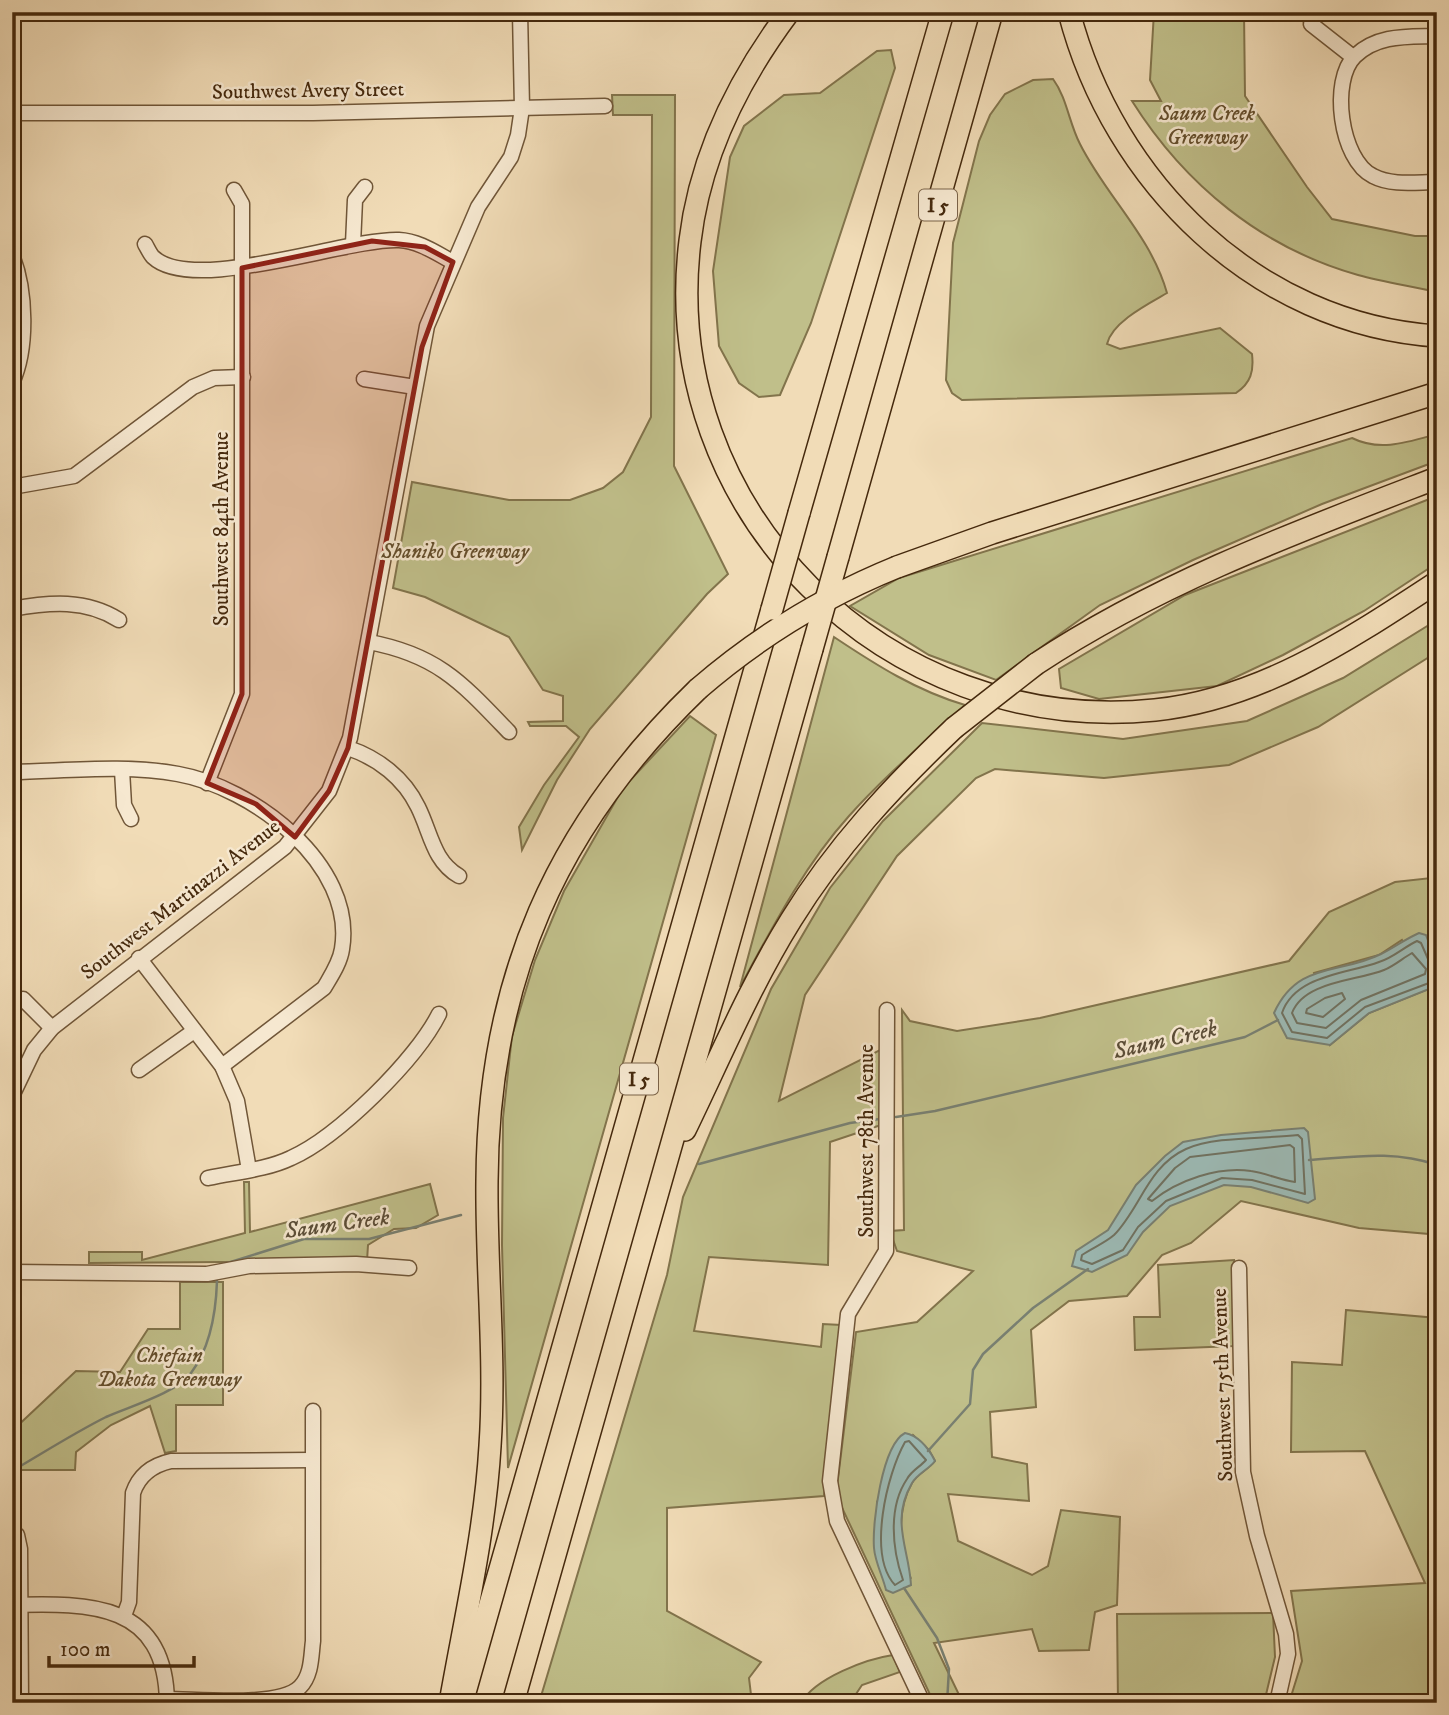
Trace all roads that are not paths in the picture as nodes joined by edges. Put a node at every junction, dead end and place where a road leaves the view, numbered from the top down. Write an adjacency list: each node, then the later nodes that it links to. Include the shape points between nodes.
1 (520, 12): 10 (street, Southwest Martinazzi Avenue)
2 (789, 12): 28 (highway, via 737,92 710,153 690,243 687,311 702,405 734,486 766,537 824,602 901,658 971,690 1044,708 1119,713 1194,704 1262,683 1336,646)
3 (943, 12): 63 (highway, I 5, bridge)
4 (992, 12): 51 (highway, I 5, bridge)
5 (1069, 12): 20 (highway, via 1091,80 1117,133 1166,198 1216,246 1273,284 1330,310 1392,329)
6 (1311, 23): 8 (street)
7 (1437, 36): 8 (street, via 1381,40)
8 (1353, 57): 12 (street, via 1343,85 1343,128 1353,159 1366,173 1383,180)
9 (605, 106): 10 (street, Southwest Avery Street)
10 (522, 107): 11 (street, Southwest Avery Street, via 313,113); 18 (street, Southwest Martinazzi Avenue, via 511,157 478,207)
11 (12, 113)
12 (1437, 182)
13 (365, 187): 16 (street, via 355,200)
14 (234, 190): 19 (street, Southwest 84th Avenue, via 242,204)
15 (145, 244): 19 (street, via 153,258 173,266)
16 (353, 244): 18 (street, via 402,240); 19 (street)
17 (12, 254): 23 (street, via 20,287 21,328 21,352)
18 (453, 262): 24 (street, Southwest Martinazzi Avenue, via 426,326)
19 (242, 268): 21 (street, Southwest 84th Avenue)
20 (1437, 335)
21 (243, 377): 27 (street, via 214,378 193,387 74,476); 36 (street, Southwest 84th Avenue, via 242,694)
22 (364, 379): 24 (street)
23 (12, 383)
24 (415, 387): 31 (street, Southwest Martinazzi Avenue)
25 (1437, 393): 62 (highway, bridge, via 1005,529 843,591 743,652 698,689 631,758 582,827 534,922 508,1000 496,1061 488,1136 490,1446 483,1519)
26 (1437, 478): 51 (highway, bridge, via 1305,528 1103,623 1036,664 954,728 867,816 791,920 762,970)
27 (12, 487)
28 (1437, 582)
29 (12, 609): 30 (street, via 99,607)
30 (119, 620)
31 (369, 642): 32 (street, via 399,648 441,667); 33 (street, Southwest Martinazzi Avenue)
32 (509, 732)
33 (348, 748): 38 (street, Southwest Martinazzi Avenue, via 329,790); 39 (street, via 385,765 404,784 418,805 443,867)
34 (122, 771): 35 (street); 36 (street, via 159,771); 37 (street, via 124,805)
35 (12, 772)
36 (207, 783): 38 (street, via 256,804)
37 (131, 819)
38 (295, 837): 40 (street, Southwest Martinazzi Avenue); 46 (street, via 329,879 343,926 342,950 324,988)
39 (459, 876)
40 (139, 958): 44 (street, Southwest Martinazzi Avenue); 45 (street)
41 (23, 999): 44 (street)
42 (887, 1010): 65 (street, Southwest 78th Avenue, via 886,1251 848,1314 830,1481 837,1521)
43 (439, 1014): 49 (street, via 430,1031 359,1111 326,1139 290,1159)
44 (52, 1028): 48 (street, Southwest Martinazzi Avenue, via 34,1050)
45 (194, 1031): 46 (street); 47 (street)
46 (222, 1066): 49 (street, via 237,1101)
47 (139, 1070)
48 (12, 1096)
49 (249, 1170): 50 (street)
50 (208, 1178)
51 (659, 1184): 64 (highway, I 5)
52 (409, 1268): 54 (street, via 356,1264 249,1266 207,1274)
53 (1239, 1268): 66 (street, Southwest 75th Avenue, via 1243,1472 1288,1654)
54 (12, 1272)
55 (313, 1411): 56 (street)
56 (312, 1460): 59 (street, via 171,1461 151,1468 136,1483 134,1493 129,1602); 60 (street, via 313,1641 307,1677 299,1688 279,1698)
57 (17, 1535): 58 (street)
58 (16, 1605): 59 (street, via 95,1607); 61 (street)
59 (124, 1616): 60 (street, via 158,1654)
60 (167, 1701)
61 (21, 1703)
62 (450, 1703)
63 (462, 1703)
64 (513, 1703)
65 (923, 1703)
66 (1277, 1703)

